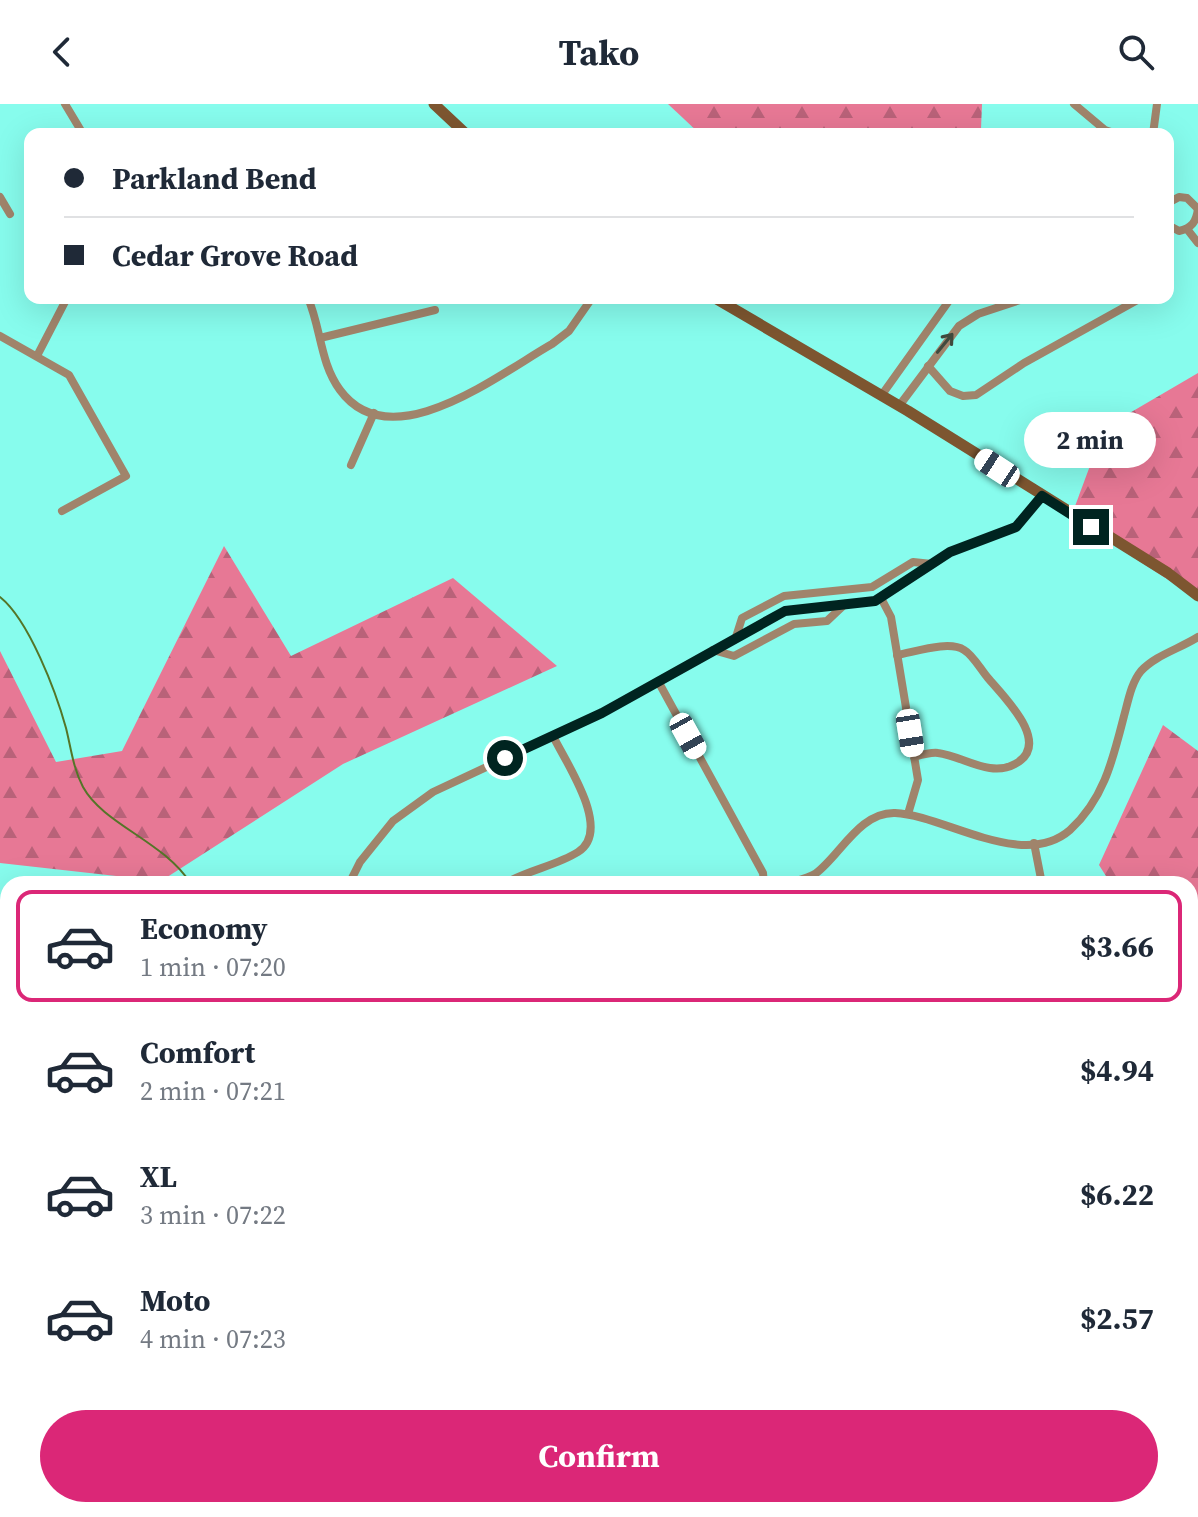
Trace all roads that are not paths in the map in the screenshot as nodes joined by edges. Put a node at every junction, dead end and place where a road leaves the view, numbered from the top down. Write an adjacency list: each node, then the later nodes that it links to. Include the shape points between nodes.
1 (65, 104): 5 (street)
2 (434, 104): 6 (main road)
3 (1074, 104): 7 (street)
4 (1157, 104): 8 (street)
5 (79, 128)
6 (460, 128)
7 (1106, 128)
8 (1154, 128)
9 (0, 197): 12 (street)
10 (1174, 200): 11 (street, via 1187,198)
11 (1198, 209): 14 (street)
12 (10, 214)
13 (1174, 228): 14 (street)
14 (1187, 229): 15 (street)
15 (1198, 243)
16 (64, 304): 26 (street)
17 (310, 304): 25 (street)
18 (588, 304): 30 (street, via 552,344 434,411 408,417)
19 (725, 304): 28 (main road)
20 (947, 304): 28 (street)
21 (1008, 304): 27 (street, one-way to 21, via 959,326)
22 (1130, 304): 27 (street, via 976,395 950,391)
23 (435, 310): 25 (street)
24 (0, 336): 26 (street)
25 (320, 338): 30 (street, via 340,390 356,406)
26 (38, 354): 33 (street, via 69,375 126,476)
27 (928, 366): 29 (street)
28 (881, 396): 29 (main road)
29 (899, 406): 32 (main road)
30 (374, 413): 31 (street)
31 (351, 465)
32 (1042, 496): 34 (street, via 1016,527 950,552); 35 (main road)
33 (62, 511)
34 (933, 564): 36 (street); 38 (street, via 913,562 872,587 784,596 742,618)
35 (1198, 596)
36 (881, 598): 37 (street); 41 (street, via 891,617)
37 (845, 604): 38 (street, via 785,611); 40 (street, via 827,621 794,624 734,656)
38 (736, 637): 40 (street)
39 (1198, 637): 46 (street, via 1153,660 1138,674 1099,794 1070,829 1056,839)
40 (713, 650): 42 (street)
41 (897, 655): 44 (street); 44 (street, via 952,646 965,650 1014,708 1029,743 1025,757 1014,766 996,770 936,752)
42 (658, 681): 43 (street); 49 (street)
43 (553, 736): 47 (street, via 415,803 393,821); 48 (street, via 590,812 592,834 577,853)
44 (914, 757): 45 (street, via 918,780)
45 (908, 814): 46 (street, via 990,840); 50 (street, via 876,817)
46 (1034, 843): 51 (street)
47 (353, 876)
48 (523, 876)
49 (763, 876)
50 (812, 876)
51 (1040, 876)

